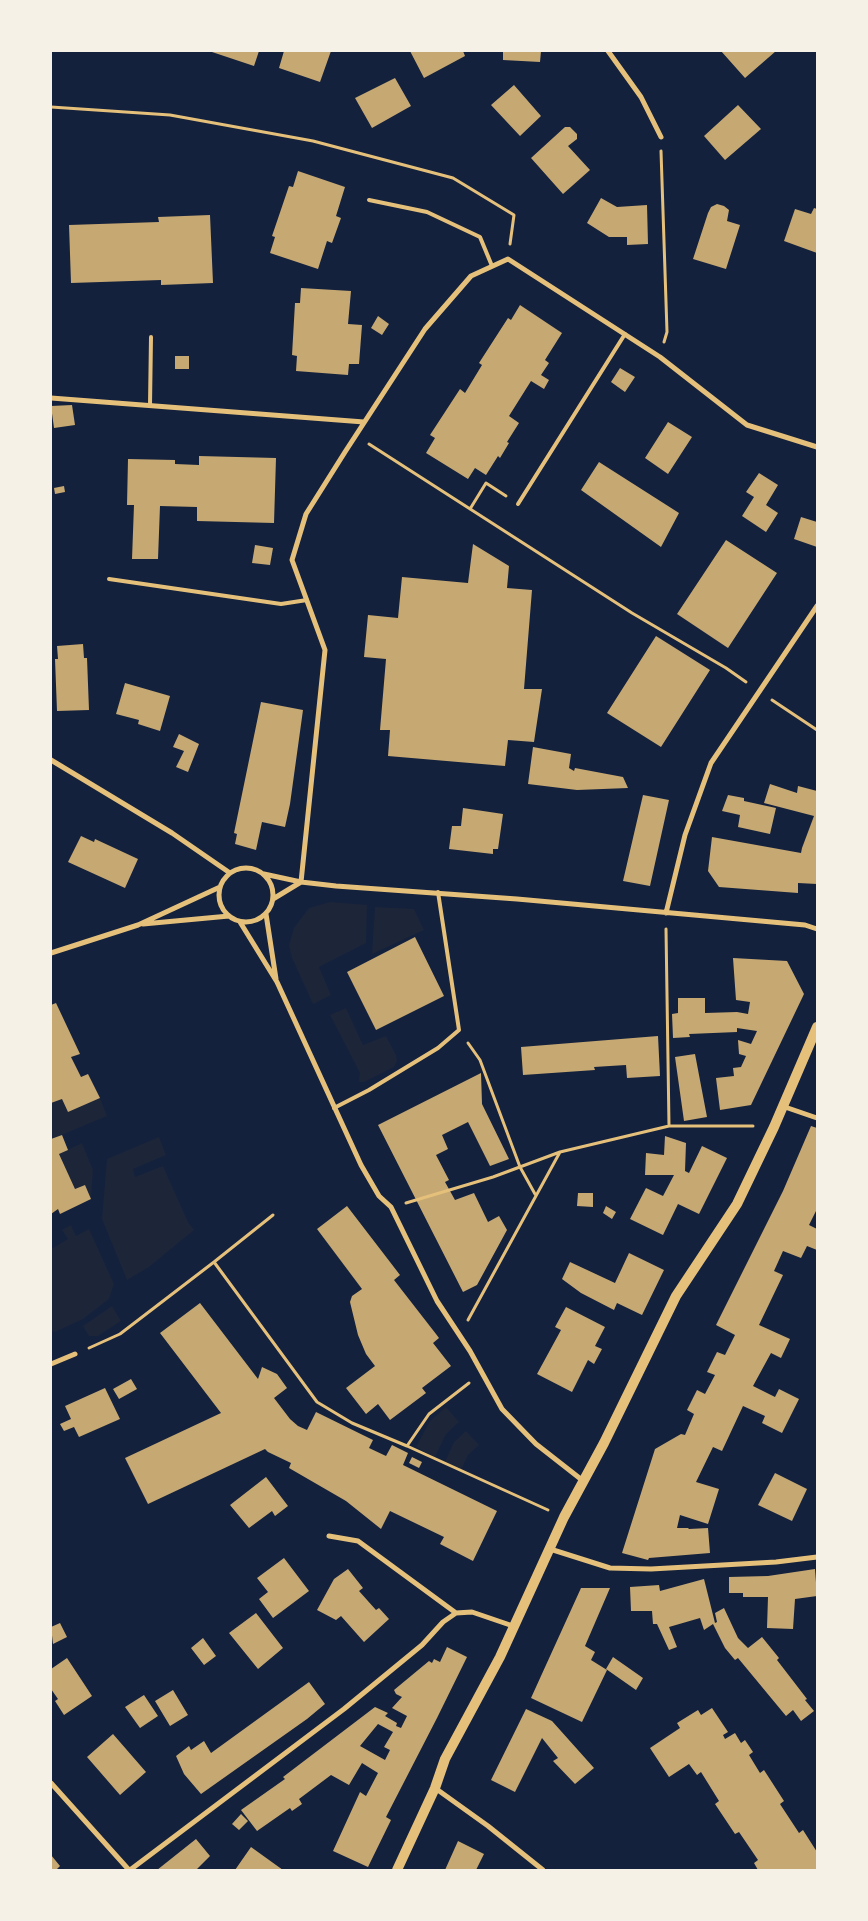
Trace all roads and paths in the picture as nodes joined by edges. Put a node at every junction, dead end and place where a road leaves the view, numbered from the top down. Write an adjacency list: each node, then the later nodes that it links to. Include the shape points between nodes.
1 (608, 51): 3 (street, via 641,97)
2 (51, 107): 5 (path, via 180,117 313,141 453,178 514,215)
3 (661, 137): 9 (path, via 667,332)
4 (369, 200): 6 (lane, via 427,212 480,237)
5 (508, 259): 6 (street); 7 (street)
6 (492, 266): 12 (street, via 471,276 425,329)
7 (625, 334): 9 (street); 15 (lane)
8 (152, 336): 11 (lane)
9 (660, 357): 14 (street, via 748,425)
10 (51, 398): 11 (street)
11 (150, 405): 12 (street)
12 (364, 422): 13 (street)
13 (356, 435): 16 (path); 18 (street, via 306,514 292,560)
14 (817, 447)
15 (518, 504): 16 (path, via 486,483)
16 (470, 509): 20 (path, via 632,613 726,668)
17 (109, 579): 18 (lane, via 281,604)
18 (307, 600): 25 (street, via 325,650)
19 (817, 606): 20 (street)
20 (759, 692): 21 (path); 30 (street, via 711,763 686,835)
21 (817, 730)
22 (51, 760): 23 (street)
23 (230, 872): 24 (street, via 247,868); 26 (street)
24 (264, 874): 25 (street); 28 (street)
25 (301, 882): 27 (street); 28 (street)
26 (220, 887): 31 (street, via 220,905); 33 (street)
27 (438, 892): 30 (street); 38 (lane)
28 (273, 898): 29 (street)
29 (266, 914): 32 (street, via 258,920); 36 (street)
30 (666, 914): 34 (street, via 805,925); 42 (path)
31 (229, 916): 32 (street); 33 (street)
32 (240, 922): 36 (street)
33 (138, 925): 35 (street)
34 (817, 929)
35 (51, 953)
36 (277, 982): 40 (street)
37 (817, 1027): 39 (main road)
38 (459, 1030): 40 (lane, via 438,1048); 45 (path, via 480,1060)
39 (782, 1106): 41 (street); 43 (main road)
40 (334, 1108): 47 (street, via 361,1165 379,1196)
41 (817, 1118)
42 (669, 1126): 43 (path); 44 (path)
43 (774, 1126): 55 (main road, via 737,1204 672,1303 604,1443)
44 (560, 1152): 45 (path); 46 (path)
45 (520, 1167): 46 (path); 47 (path)
46 (536, 1194): 50 (path)
47 (391, 1207): 50 (street, via 437,1301)
48 (273, 1215): 49 (path)
49 (214, 1262): 51 (path, via 120,1334); 54 (path, via 317,1402 352,1423)
50 (460, 1335): 53 (street)
51 (76, 1354): 52 (street)
52 (51, 1364)
53 (483, 1372): 54 (path, via 429,1414); 55 (street, via 502,1409 536,1444)
54 (407, 1446): 56 (path)
55 (582, 1480): 56 (main road)
56 (564, 1517): 58 (main road)
57 (329, 1536): 60 (street, via 358,1541)
58 (550, 1549): 59 (street, via 610,1568 651,1569); 61 (main road)
59 (817, 1557)
60 (456, 1613): 61 (street, via 472,1612); 64 (street, via 344,1709)
61 (513, 1626): 63 (main road, via 445,1759)
62 (51, 1784): 64 (street)
63 (434, 1788): 65 (main road); 66 (street)
64 (129, 1870)
65 (397, 1870)
66 (543, 1870)

